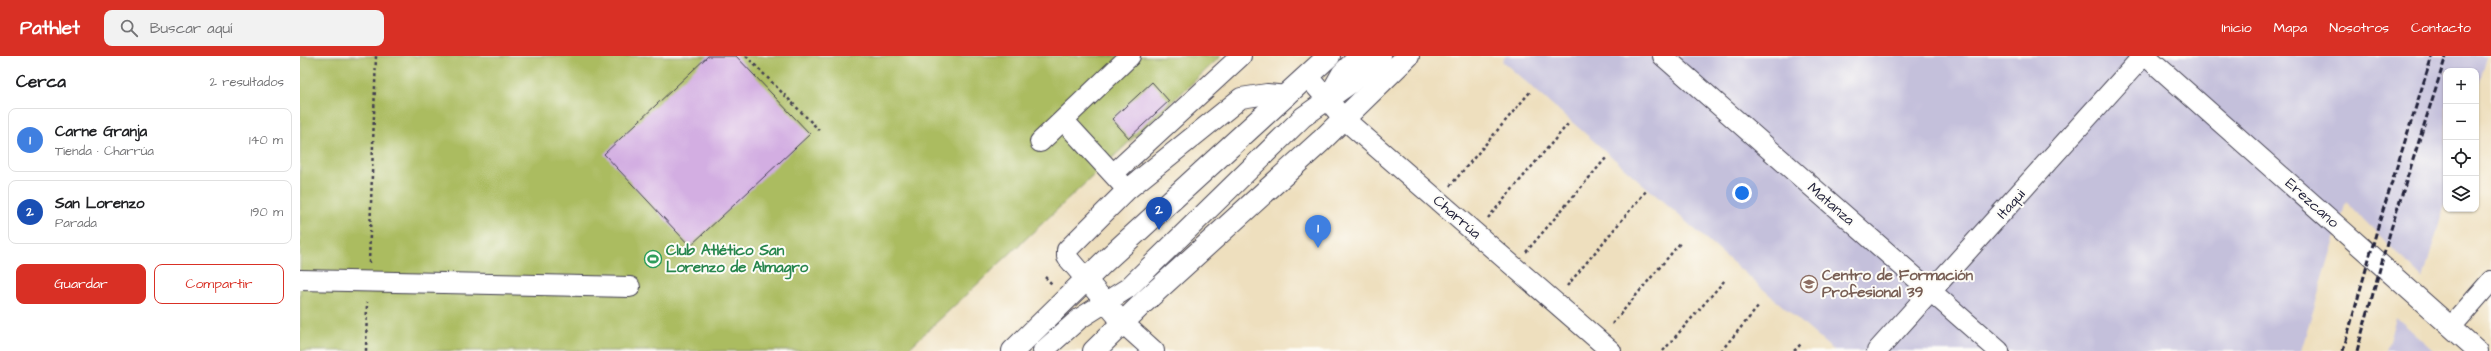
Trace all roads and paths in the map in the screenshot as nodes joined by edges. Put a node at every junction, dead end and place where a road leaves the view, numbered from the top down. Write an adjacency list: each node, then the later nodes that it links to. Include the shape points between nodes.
1 (376, 56): 32 (path)
2 (746, 56): 20 (path)
3 (1130, 56): 18 (street)
4 (1241, 56): 11 (street)
5 (1329, 56): 12 (main road)
6 (1359, 56): 16 (street, via 1342,73)
7 (1381, 56): 16 (street)
8 (1408, 56): 17 (main road)
9 (1663, 56): 36 (street, Matanza)
10 (2145, 56): 36 (street, Itaqui); 41 (street, Erezcano)
11 (1221, 74): 15 (street); 23 (street)
12 (1308, 77): 14 (main road); 16 (street, Charrúa)
13 (1530, 92): 26 (path)
14 (1287, 96): 15 (street, via 1267,94); 33 (main road)
15 (1241, 98): 24 (street)
16 (1328, 100): 17 (street, Charrúa); 37 (street, via 1303,117 1172,248 1128,288)
17 (1344, 119): 26 (street, Charrúa); 40 (main road)
18 (1064, 121): 21 (street); 23 (street)
19 (1568, 124): 27 (path)
20 (819, 130)
21 (1040, 142)
22 (1606, 158): 29 (path)
23 (1113, 174): 24 (street)
24 (1127, 190): 33 (street, via 1067,250 1067,257)
25 (1646, 191): 38 (path)
26 (1438, 200): 27 (street, Charrúa)
27 (1475, 233): 29 (street, Charrúa)
28 (1681, 242): 43 (path)
29 (1514, 266): 38 (street, Charrúa)
30 (300, 280): 32 (street)
31 (1725, 280): 49 (path)
32 (368, 281): 35 (street); 44 (path)
33 (1087, 281): 37 (street); 45 (main road)
34 (2491, 281): 41 (street)
35 (630, 287)
36 (1932, 293): 52 (street, Itaqui); 53 (street, Matanza)
37 (1105, 301): 40 (street); 46 (street, via 1079,319)
38 (1554, 302): 43 (street, Charrúa)
39 (1758, 306): 50 (path)
40 (1123, 324): 47 (main road); 48 (street)
41 (2451, 327): 54 (street, Erezcano)
42 (1801, 344): 51 (path)
43 (1604, 346)
44 (366, 351)
45 (1013, 351)
46 (1043, 351)
47 (1094, 351)
48 (1154, 351)
49 (1663, 351)
50 (1721, 351)
51 (1794, 351)
52 (1877, 351)
53 (1999, 351)
54 (2478, 351)

